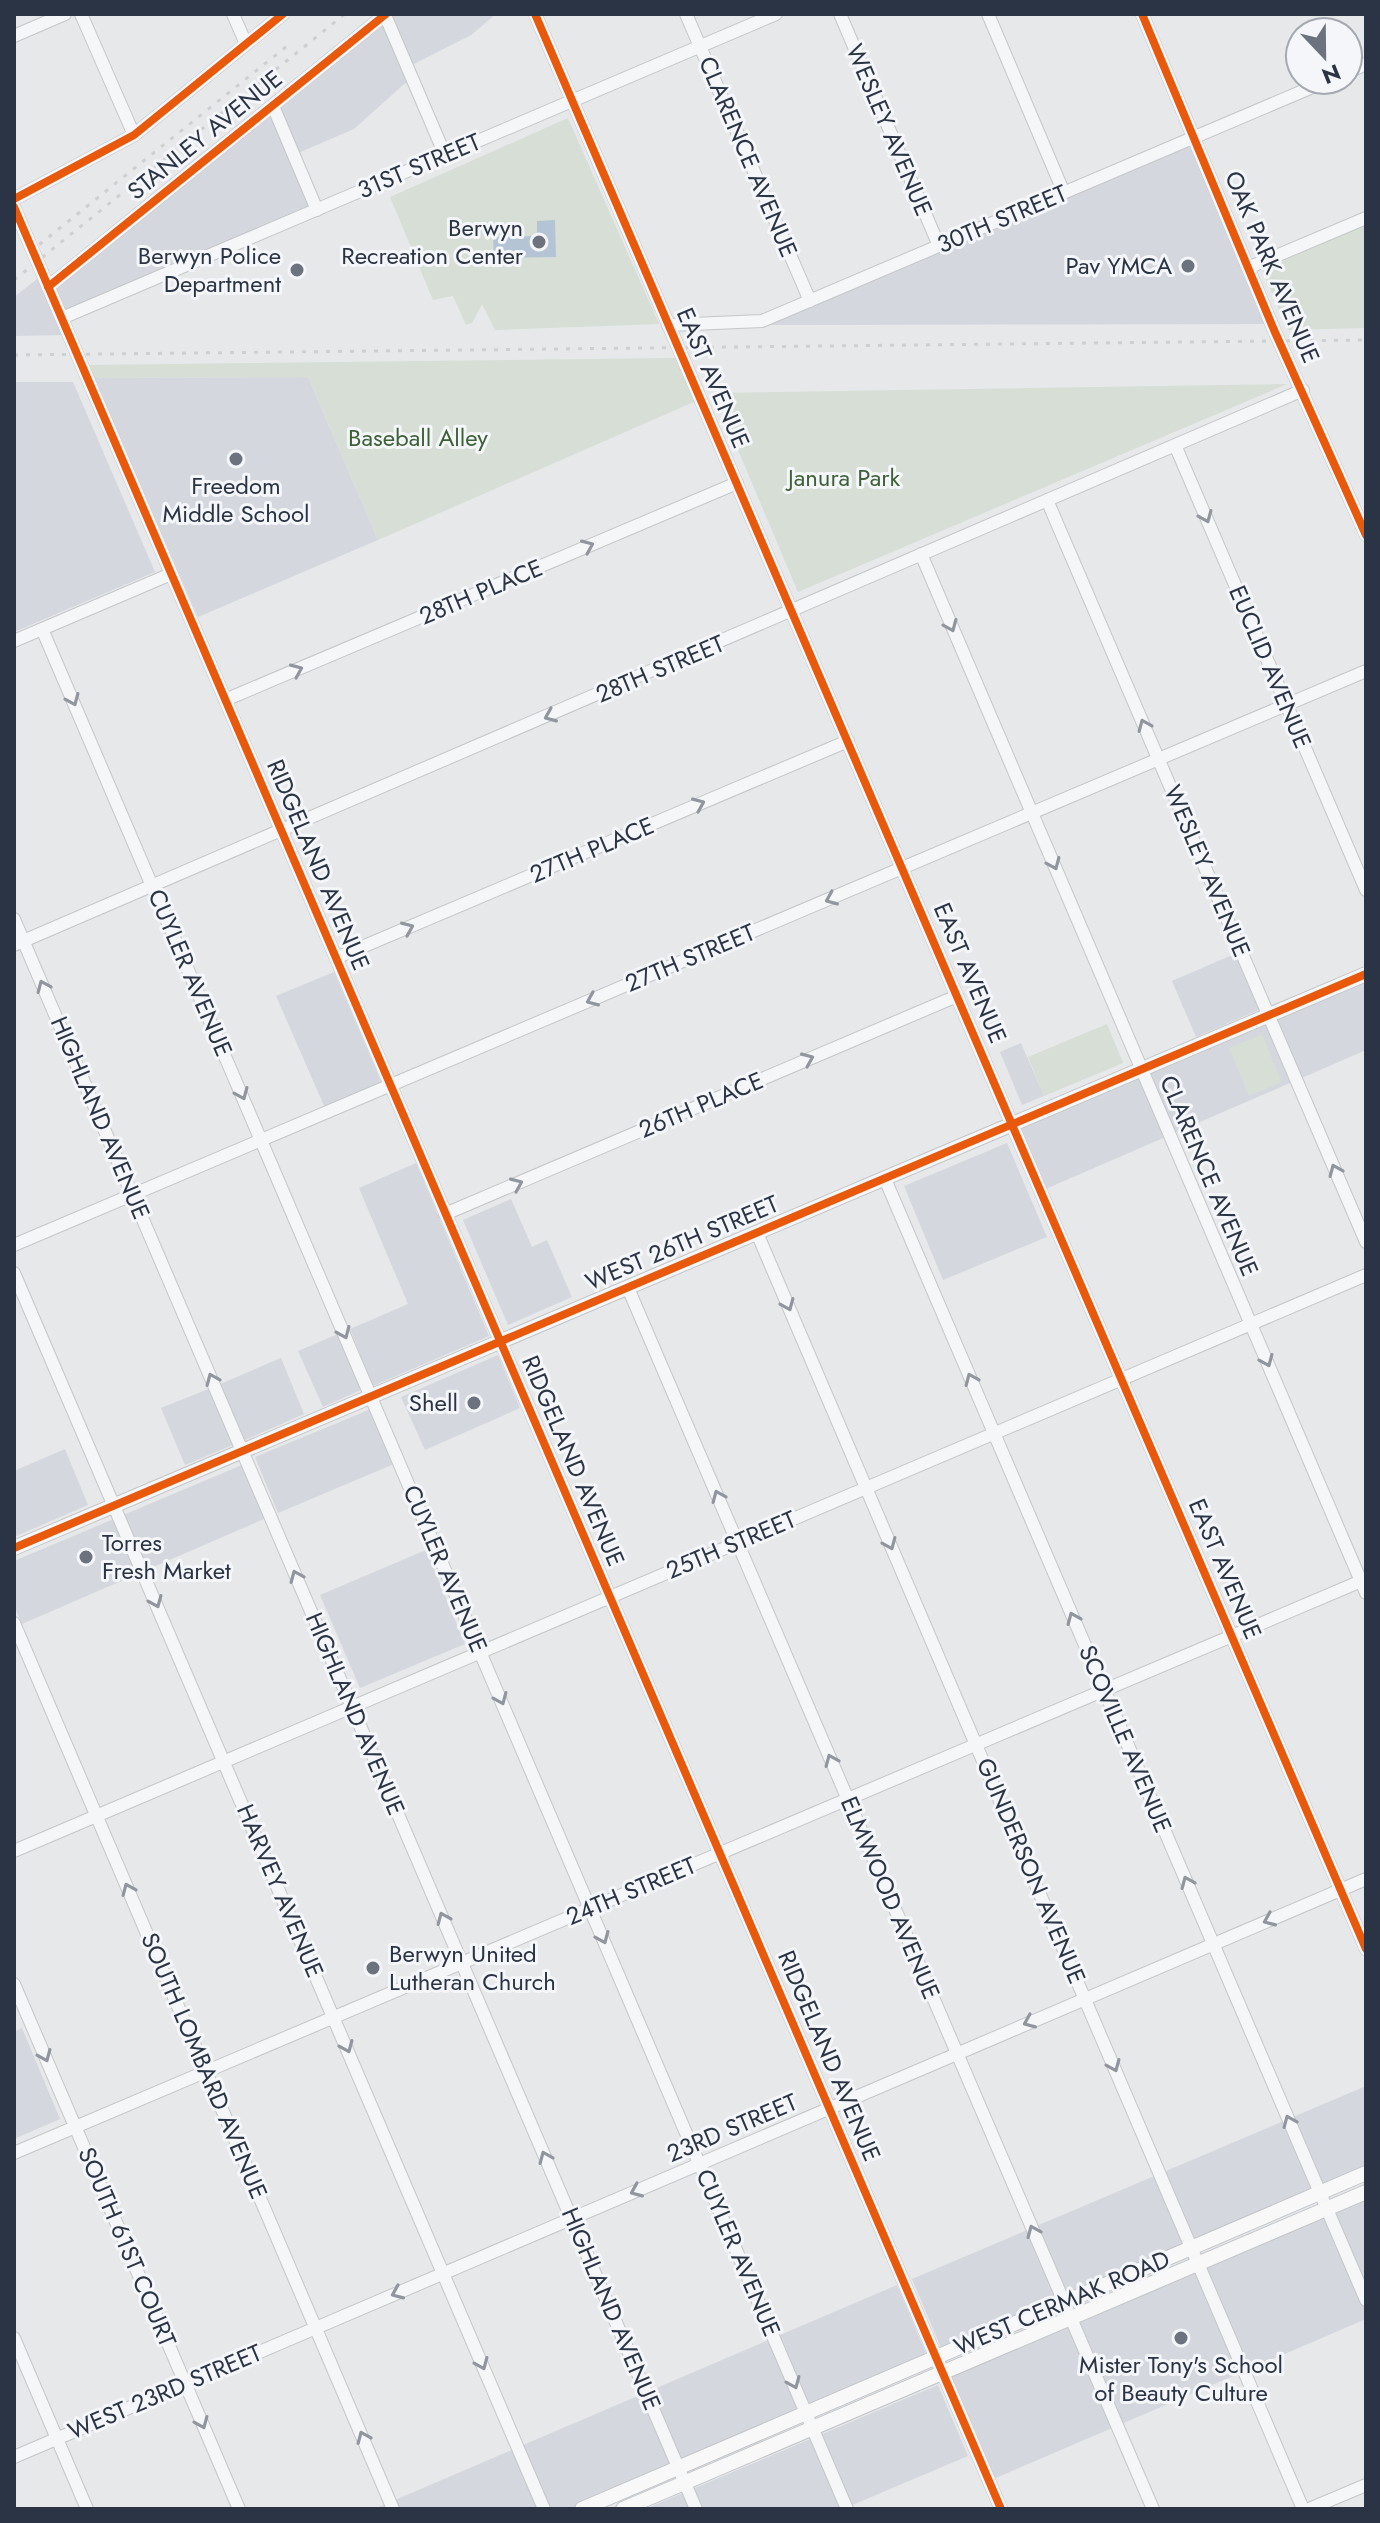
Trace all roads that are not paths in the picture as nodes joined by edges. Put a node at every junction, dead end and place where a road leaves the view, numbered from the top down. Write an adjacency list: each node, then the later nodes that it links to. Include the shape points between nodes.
1 (65, 14): 12 (street)
2 (81, 14): 18 (street)
3 (233, 14): 13 (street)
4 (283, 14): 13 (street)
5 (535, 14): 16 (street, EAST AVENUE)
6 (686, 14): 14 (street, CLARENCE AVENUE)
7 (776, 14): 14 (street, 31ST STREET)
8 (840, 14): 25 (street, WESLEY AVENUE)
9 (988, 14): 21 (street)
10 (1142, 14): 19 (street, OAK PARK AVENUE)
11 (385, 15): 17 (street, STANLEY AVENUE); 20 (street)
12 (14, 36)
13 (246, 44): 18 (street)
14 (700, 47): 16 (street, 31ST STREET); 28 (street, CLARENCE AVENUE)
15 (1291, 96): 19 (street, 30TH STREET)
16 (572, 101): 20 (street, 31ST STREET); 30 (street, EAST AVENUE)
17 (273, 106): 23 (street); 27 (street, STANLEY AVENUE)
18 (134, 135): 22 (street)
19 (1195, 137): 21 (street, 30TH STREET); 26 (street, OAK PARK AVENUE)
20 (445, 155): 23 (street, 31ST STREET)
21 (1064, 193): 25 (street, 30TH STREET)
22 (14, 208): 27 (street, RIDGELAND AVENUE)
23 (317, 210): 29 (street, 31ST STREET)
24 (1366, 218): 26 (street)
25 (939, 246): 28 (street, 30TH STREET)
26 (1250, 267): 31 (street, OAK PARK AVENUE, via 1282,327)
27 (48, 287): 29 (street, RIDGELAND AVENUE)
28 (810, 301): 30 (street, 30TH STREET, via 762,321)
29 (62, 318): 37 (street, RIDGELAND AVENUE)
30 (668, 325): 33 (street, EAST AVENUE)
31 (1303, 390): 32 (street, 28TH STREET); 35 (street, OAK PARK AVENUE)
32 (1175, 445): 34 (street, 28TH STREET); 43 (street, EUCLID AVENUE, one-way to 43)
33 (737, 483): 38 (street, EAST AVENUE); 42 (street, 28TH PLACE, one-way to 33)
34 (1047, 500): 36 (street, 28TH STREET); 45 (street, WESLEY AVENUE, one-way to 34)
35 (1366, 535)
36 (921, 554): 38 (street, 28TH STREET); 46 (street, CLARENCE AVENUE, one-way to 46)
37 (171, 574): 39 (street); 42 (street, RIDGELAND AVENUE)
38 (792, 609): 44 (street, EAST AVENUE); 47 (street, 28TH STREET, one-way to 47)
39 (42, 629): 40 (street); 49 (street, CUYLER AVENUE, one-way to 49)
40 (14, 641)
41 (1366, 671): 43 (street, 27TH STREET)
42 (225, 700): 47 (street, RIDGELAND AVENUE)
43 (1286, 705): 45 (street, 27TH STREET); 50 (street, EUCLID AVENUE)
44 (848, 741): 48 (street, EAST AVENUE); 53 (street, 27TH PLACE, one-way to 44)
45 (1159, 759): 46 (street, 27TH STREET); 56 (street, WESLEY AVENUE)
46 (1032, 813): 48 (street, 27TH STREET); 57 (street, CLARENCE AVENUE, one-way to 57)
47 (281, 830): 49 (street, 28TH STREET); 53 (street, RIDGELAND AVENUE)
48 (903, 868): 55 (street, EAST AVENUE); 58 (street, 27TH STREET, one-way to 58)
49 (153, 885): 52 (street, 28TH STREET); 60 (street, CUYLER AVENUE, one-way to 60)
50 (1366, 890)
51 (14, 919): 52 (street, HIGHLAND AVENUE)
52 (19, 943): 62 (street, HIGHLAND AVENUE, one-way to 52)
53 (336, 958): 58 (street, RIDGELAND AVENUE)
54 (1366, 974): 56 (main road, WEST 26TH STREET)
55 (957, 996): 59 (street, EAST AVENUE); 63 (street, 26TH PLACE, one-way to 55)
56 (1269, 1015): 57 (main road, WEST 26TH STREET); 65 (street, WESLEY AVENUE, one-way to 56)
57 (1142, 1069): 59 (main road, WEST 26TH STREET); 70 (street, CLARENCE AVENUE)
58 (390, 1085): 60 (street, 27TH STREET); 63 (street, RIDGELAND AVENUE)
59 (1012, 1124): 61 (main road, WEST 26TH STREET); 72 (street, EAST AVENUE)
60 (261, 1140): 62 (street, 27TH STREET); 73 (street, CUYLER AVENUE, one-way to 73)
61 (885, 1179): 64 (main road, WEST 26TH STREET); 74 (street, SCOVILLE AVENUE, one-way to 61)
62 (133, 1195): 66 (street, 27TH STREET); 75 (street, HIGHLAND AVENUE, one-way to 62)
63 (445, 1214): 71 (street, RIDGELAND AVENUE)
64 (757, 1233): 69 (main road, WEST 26TH STREET); 76 (street, GUNDERSON AVENUE, one-way to 76)
65 (1366, 1242)
66 (14, 1245)
67 (14, 1273): 77 (street, HARVEY AVENUE)
68 (1366, 1275): 70 (street, 25TH STREET)
69 (628, 1288): 71 (main road, WEST 26TH STREET); 78 (street, ELMWOOD AVENUE, one-way to 69)
70 (1251, 1324): 72 (street, 25TH STREET); 80 (street, CLARENCE AVENUE, one-way to 80)
71 (500, 1342): 73 (main road, WEST 26TH STREET); 81 (street, RIDGELAND AVENUE)
72 (1121, 1379): 74 (street, 25TH STREET); 83 (street, EAST AVENUE)
73 (371, 1396): 75 (main road, WEST 26TH STREET); 84 (street, CUYLER AVENUE)
74 (994, 1433): 76 (street, 25TH STREET); 85 (street, SCOVILLE AVENUE, one-way to 74)
75 (243, 1451): 77 (main road, WEST 26TH STREET); 86 (street, HIGHLAND AVENUE, one-way to 75)
76 (866, 1487): 78 (street, 25TH STREET); 87 (street, GUNDERSON AVENUE, one-way to 87)
77 (114, 1505): 79 (main road, WEST 26TH STREET); 88 (street, HARVEY AVENUE, one-way to 88)
78 (737, 1542): 81 (street, 25TH STREET); 89 (street, ELMWOOD AVENUE, one-way to 78)
79 (14, 1548)
80 (1364, 1585): 83 (street, 24TH STREET)
81 (610, 1596): 84 (street, 25TH STREET); 92 (street, RIDGELAND AVENUE)
82 (14, 1623): 90 (street, SOUTH LOMBARD AVENUE)
83 (1232, 1636): 85 (street, 24TH STREET); 94 (street, EAST AVENUE)
84 (480, 1651): 86 (street, 25TH STREET); 95 (street, CUYLER AVENUE, one-way to 95)
85 (1104, 1690): 87 (street, 24TH STREET); 96 (street, SCOVILLE AVENUE, one-way to 85)
86 (352, 1706): 88 (street, 25TH STREET); 98 (street, HIGHLAND AVENUE, one-way to 86)
87 (976, 1745): 89 (street, 24TH STREET); 100 (street, GUNDERSON AVENUE)
88 (224, 1761): 90 (street, 25TH STREET); 101 (street, HARVEY AVENUE)
89 (848, 1799): 92 (street, 24TH STREET); 102 (street, ELMWOOD AVENUE)
90 (96, 1815): 91 (street, 25TH STREET); 103 (street, SOUTH LOMBARD AVENUE, one-way to 90)
91 (14, 1851)
92 (720, 1853): 95 (street, 24TH STREET); 104 (street, RIDGELAND AVENUE)
93 (1366, 1879): 94 (street, 23RD STREET)
94 (1340, 1890): 96 (street, 23RD STREET, one-way to 96); 97 (street, EAST AVENUE)
95 (590, 1908): 98 (street, 24TH STREET); 107 (street, CUYLER AVENUE, one-way to 107)
96 (1213, 1944): 100 (street, 23RD STREET); 110 (street, SCOVILLE AVENUE, one-way to 96)
97 (1366, 1949)
98 (462, 1963): 101 (street, 24TH STREET); 112 (street, HIGHLAND AVENUE, one-way to 98)
99 (14, 1984): 105 (street, SOUTH 61ST COURT, one-way to 105)
100 (1085, 1998): 102 (street, 23RD STREET, one-way to 102); 113 (street, GUNDERSON AVENUE, one-way to 113)
101 (334, 2017): 103 (street, 24TH STREET); 115 (street, HARVEY AVENUE, one-way to 115)
102 (957, 2053): 104 (street, 23RD STREET); 117 (street, ELMWOOD AVENUE, one-way to 102)
103 (206, 2071): 105 (street, 24TH STREET); 119 (street, SOUTH LOMBARD AVENUE)
104 (829, 2108): 107 (street, 23RD STREET); 121 (street, RIDGELAND AVENUE)
105 (75, 2127): 106 (street, 24TH STREET); 123 (street, SOUTH 61ST COURT)
106 (14, 2153)
107 (700, 2163): 112 (street, 23RD STREET, one-way to 112); 124 (street, CUYLER AVENUE, one-way to 124)
108 (1366, 2173): 110 (main road, WEST CERMAK ROAD)
109 (1366, 2192): 111 (main road, WEST CERMAK ROAD)
110 (1320, 2193): 111 (street, SCOVILLE AVENUE); 113 (main road, WEST CERMAK ROAD)
111 (1327, 2208): 114 (main road, WEST CERMAK ROAD); 116 (street, SCOVILLE AVENUE)
112 (572, 2218): 115 (street, 23RD STREET); 128 (street, HIGHLAND AVENUE)
113 (1192, 2248): 114 (street, GUNDERSON AVENUE); 117 (main road, WEST CERMAK ROAD)
114 (1199, 2263): 118 (main road, WEST CERMAK ROAD); 141 (street, GUNDERSON AVENUE)
115 (443, 2273): 119 (street, 23RD STREET, one-way to 119); 134 (street, HARVEY AVENUE, one-way to 134)
116 (1366, 2300)
117 (1064, 2303): 118 (street, ELMWOOD AVENUE); 121 (main road, WEST CERMAK ROAD)
118 (1071, 2318): 122 (main road, WEST CERMAK ROAD); 140 (street, ELMWOOD AVENUE)
119 (316, 2327): 123 (street, WEST 23RD STREET); 133 (street, SOUTH LOMBARD AVENUE, one-way to 119)
120 (14, 2338): 126 (street)
121 (937, 2357): 122 (street, RIDGELAND AVENUE); 124 (main road, WEST CERMAK ROAD)
122 (943, 2373): 125 (main road, WEST CERMAK ROAD); 139 (street, RIDGELAND AVENUE)
123 (185, 2383): 126 (street, WEST 23RD STREET); 132 (street, SOUTH 61ST COURT, one-way to 132)
124 (806, 2413): 125 (street, CUYLER AVENUE); 128 (main road, WEST CERMAK ROAD)
125 (813, 2428): 129 (main road, WEST CERMAK ROAD); 138 (street, CUYLER AVENUE)
126 (57, 2439): 127 (street, WEST 23RD STREET); 131 (street)
127 (14, 2457)
128 (679, 2468): 129 (street, HIGHLAND AVENUE); 135 (main road, WEST CERMAK ROAD)
129 (685, 2483): 136 (main road, WEST CERMAK ROAD); 137 (street, HIGHLAND AVENUE)
130 (1366, 2485): 141 (street)
131 (87, 2509)
132 (239, 2509)
133 (393, 2509)
134 (544, 2509)
135 (582, 2509)
136 (623, 2509)
137 (696, 2509)
138 (847, 2509)
139 (1001, 2509)
140 (1153, 2509)
141 (1306, 2509)

